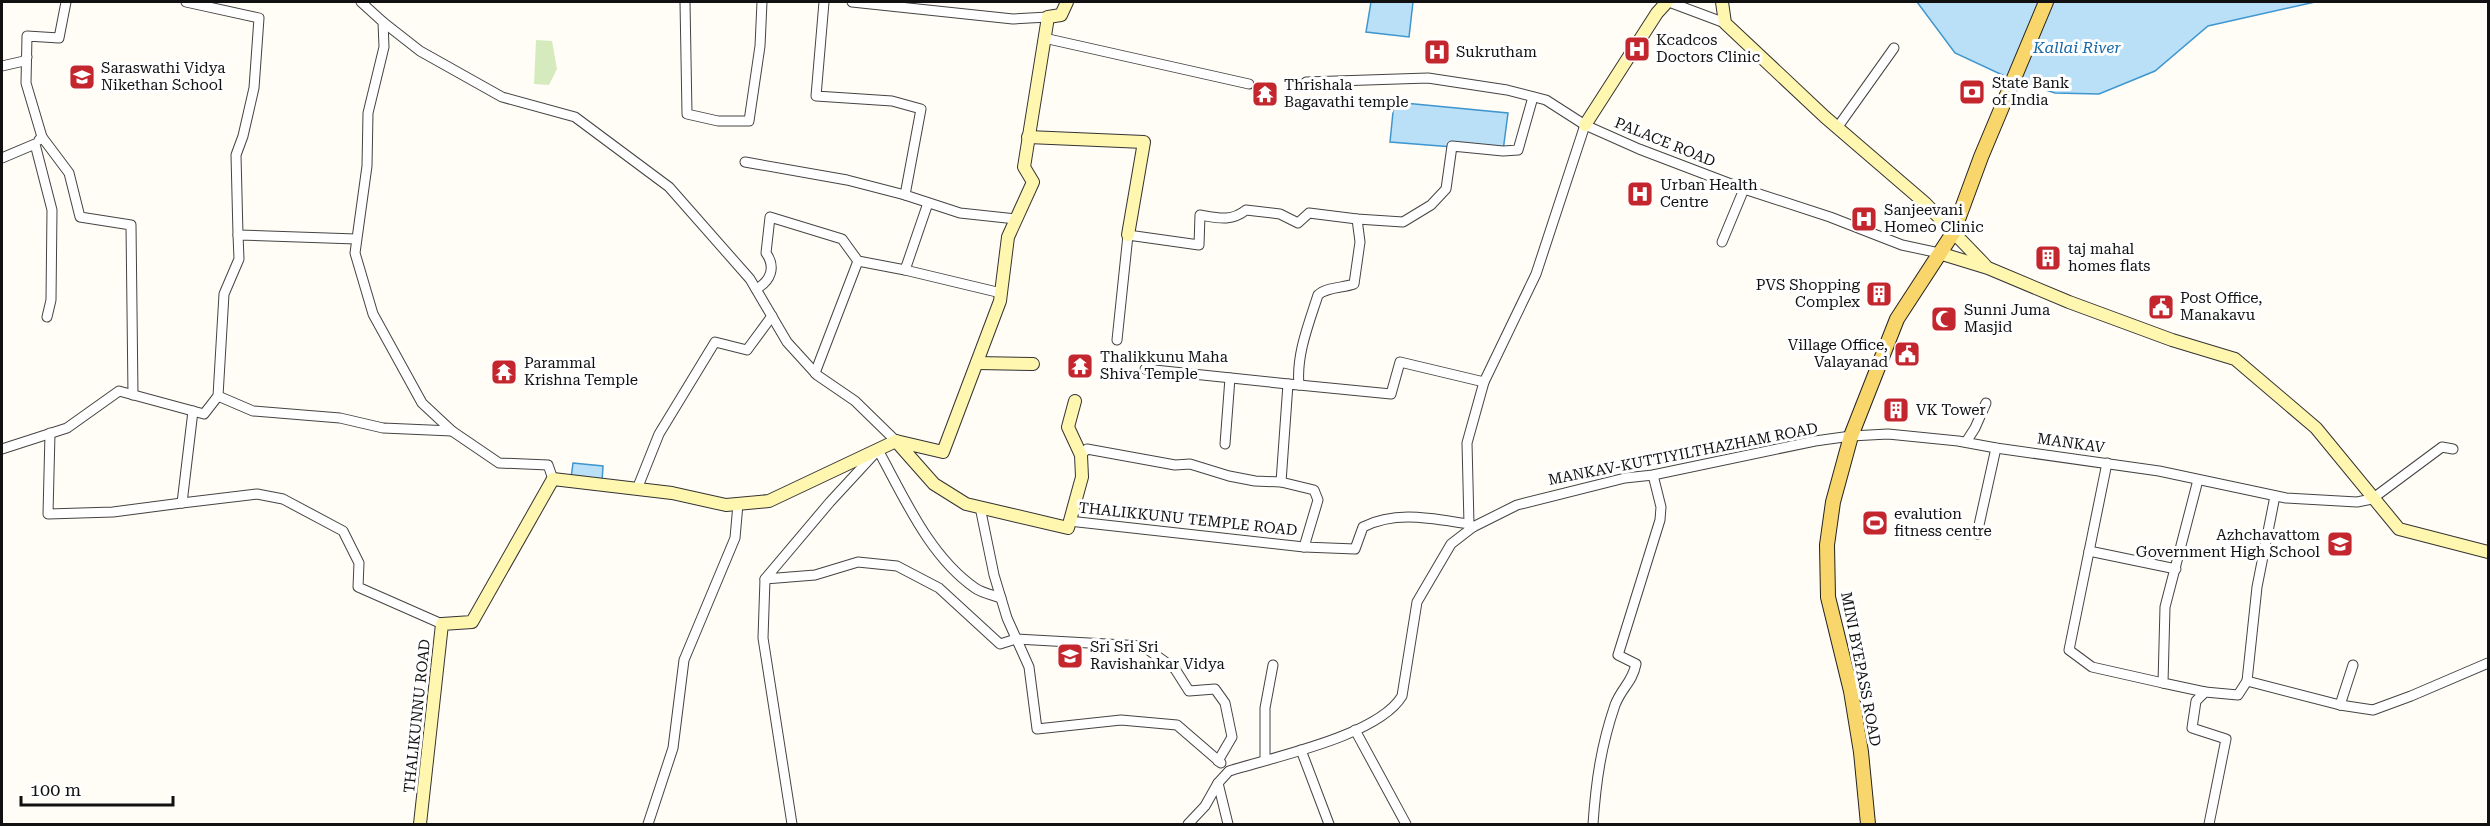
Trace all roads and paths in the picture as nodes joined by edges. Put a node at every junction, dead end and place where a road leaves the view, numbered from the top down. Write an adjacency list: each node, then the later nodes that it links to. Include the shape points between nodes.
1 (66, 2): 17 (street, via 59,38 27,36)
2 (186, 2): 34 (street, via 259,18 254,88 236,155)
3 (361, 2): 13 (street)
4 (684, 2): 5 (street, via 687,114 739,122 749,122)
5 (762, 2)
6 (824, 2): 29 (street, via 816,96 891,101 921,109)
7 (852, 2): 12 (street, via 1012,19)
8 (1067, 2): 12 (street, via 1061,15)
9 (1668, 2): 14 (street); 22 (street)
10 (1722, 2): 14 (street)
11 (2046, 2): 33 (main road, MINI BYEPASS ROAD)
12 (1048, 17): 15 (street)
13 (383, 22): 36 (street, via 384,47 368,113 367,166); 42 (street, via 420,51 502,97 575,117 669,188)
14 (1725, 23): 23 (street)
15 (1044, 38): 20 (street); 24 (street)
16 (1894, 48): 23 (street)
17 (27, 57): 18 (street); 25 (street, via 26,83)
18 (2, 66)
19 (1306, 82): 21 (street, PALACE ROAD, via 1428,78)
20 (1249, 84)
21 (1533, 97): 22 (street, PALACE ROAD, via 1546,100); 32 (street, via 1518,150 1452,146 1446,189 1431,205 1403,222)
22 (1585, 125): 28 (street, PALACE ROAD); 52 (street, via 1536,274)
23 (1837, 128): 33 (street, via 1925,203)
24 (1028, 137): 31 (street, via 1024,167 1033,182); 35 (street, via 1144,142)
25 (38, 141): 26 (street); 45 (street, via 52,210 51,300); 55 (street, via 69,173 80,217 131,225)
26 (2, 158)
27 (745, 162): 29 (street)
28 (1744, 189): 37 (street); 38 (street, PALACE ROAD, via 1902,245)
29 (905, 195): 30 (street)
30 (928, 203): 31 (street, via 960,213); 41 (street)
31 (1016, 219): 43 (street, via 1008,237)
32 (1357, 219): 35 (street, via 1309,213 1298,223 1280,213 1246,210 1236,218 1200,215 1199,245); 54 (street, via 1360,242 1354,284 1323,290 1318,295 1305,338)
33 (1953, 233): 38 (main road, MINI BYEPASS ROAD); 40 (street)
34 (238, 235): 36 (street); 56 (street, via 239,259 224,294)
35 (1128, 235): 46 (street)
36 (356, 239): 60 (street, via 355,253 373,314 422,403)
37 (1722, 242)
38 (1939, 253): 40 (street); 62 (main road, MINI BYEPASS ROAD, via 1897,319)
39 (858, 261): 41 (street); 42 (street, via 843,239 770,218 766,253 772,261 771,272 766,284); 50 (street)
40 (1988, 268): 78 (street, via 2172,340 2235,359 2316,428)
41 (905, 270): 43 (street)
42 (756, 289): 44 (street)
43 (1001, 293): 47 (street)
44 (772, 316): 50 (street, via 787,342); 76 (street, via 747,350 716,342 659,434)
45 (47, 317)
46 (1117, 340)
47 (977, 363): 48 (street); 63 (street, via 943,452)
48 (1033, 364)
49 (1145, 369): 51 (street)
50 (815, 373): 63 (street, via 855,401)
51 (1230, 378): 53 (street); 65 (street)
52 (1484, 382): 54 (street, via 1400,362 1391,394); 83 (street, via 1467,442)
53 (1288, 384): 54 (street); 75 (street)
54 (1299, 385)
55 (133, 395): 59 (street); 61 (street, via 119,391 68,428)
56 (218, 396): 59 (street, via 204,414); 60 (street, via 253,411 340,418 383,428)
57 (1075, 401): 70 (street, via 1068,427)
58 (1986, 403): 64 (street)
59 (193, 411): 79 (street)
60 (452, 431): 73 (street, via 499,463 548,465)
61 (50, 433): 67 (street); 79 (street, via 48,514 113,512)
62 (1851, 435): 64 (street, MANKAV, via 1888,434); 72 (street, MANKAV-KUTTIYILTHAZHAM ROAD); 114 (main road, MINI BYEPASS ROAD, via 1833,502 1827,545 1828,597 1853,701)
63 (896, 441): 69 (street); 81 (street, via 934,484 966,504)
64 (1966, 442): 66 (street, MANKAV)
65 (1225, 444)
66 (1996, 448): 71 (street, MANKAV); 84 (street)
67 (2, 449)
68 (2453, 449): 78 (street, via 2442,447)
69 (878, 450): 80 (street, via 769,501); 89 (street); 90 (street, via 945,561 976,589)
70 (1081, 455): 75 (street, via 1088,449 1175,465 1190,464 1255,481); 82 (street, via 1082,477)
71 (2107, 463): 74 (street, MANKAV); 86 (street)
72 (1653, 475): 83 (street, MANKAV-KUTTIYILTHAZHAM ROAD, via 1625,478 1517,505); 113 (street, via 1660,520 1618,655 1636,664 1633,678 1619,694 1603,739)
73 (553, 479): 76 (street); 91 (street, THALIKUNNU ROAD, via 472,622)
74 (2198, 480): 77 (street, MANKAV); 88 (street)
75 (1281, 482): 85 (street, via 1314,490 1318,500)
76 (637, 489): 80 (street)
77 (2275, 496): 78 (street, MANKAV, via 2357,502); 96 (street, via 2257,587)
78 (2372, 499): 87 (street, via 2399,529)
79 (182, 503): 91 (street, via 256,494 283,500 342,531 359,563 358,587)
80 (738, 504): 107 (street, via 735,538 684,660 673,748)
81 (980, 507): 82 (street, via 1068,528); 90 (street)
82 (1070, 521): 85 (street, THALIKKUNU TEMPLE ROAD)
83 (1471, 525): 85 (street, via 1414,516 1384,519 1363,527 1355,549); 100 (street, MANKAV-KUTTIYILTHAZHAM ROAD, via 1451,544 1417,602 1402,696 1396,705)
84 (1977, 534)
85 (1304, 547)
86 (2089, 551): 88 (street); 97 (street, via 2069,650 2092,668)
87 (2488, 552)
88 (2176, 570): 97 (street, via 2165,607)
89 (765, 579): 92 (street, via 815,575 858,562 897,566 939,588 1000,644); 108 (street, via 763,638)
90 (1001, 598): 92 (street)
91 (442, 624): 106 (street, THALIKUNNU ROAD)
92 (1016, 639): 103 (street, via 1029,667 1037,729 1121,720 1177,725); 103 (street, via 1143,646 1175,669 1189,691 1215,689 1224,703 1232,737)
93 (2488, 663): 99 (street, via 2373,710)
94 (1273, 665): 102 (street, via 1265,708)
95 (2353, 665): 99 (street)
96 (2247, 681): 98 (street, via 2238,695); 99 (street)
97 (2163, 683): 98 (street)
98 (2205, 692): 115 (street, via 2196,701 2192,728 2226,739)
99 (2340, 705)
100 (1355, 730): 101 (street, MANKAV-KUTTIYILTHAZHAM ROAD); 112 (street)
101 (1301, 750): 102 (street, MANKAV-KUTTIYILTHAZHAM ROAD); 111 (street)
102 (1266, 760): 104 (street, MANKAV-KUTTIYILTHAZHAM ROAD)
103 (1218, 761): 104 (street)
104 (1229, 771): 105 (street)
105 (1218, 783): 109 (street); 110 (street)
106 (420, 825)
107 (648, 825)
108 (792, 825)
109 (1188, 825)
110 (1228, 825)
111 (1329, 825)
112 (1406, 825)
113 (1593, 825)
114 (1868, 825)
115 (2209, 825)

